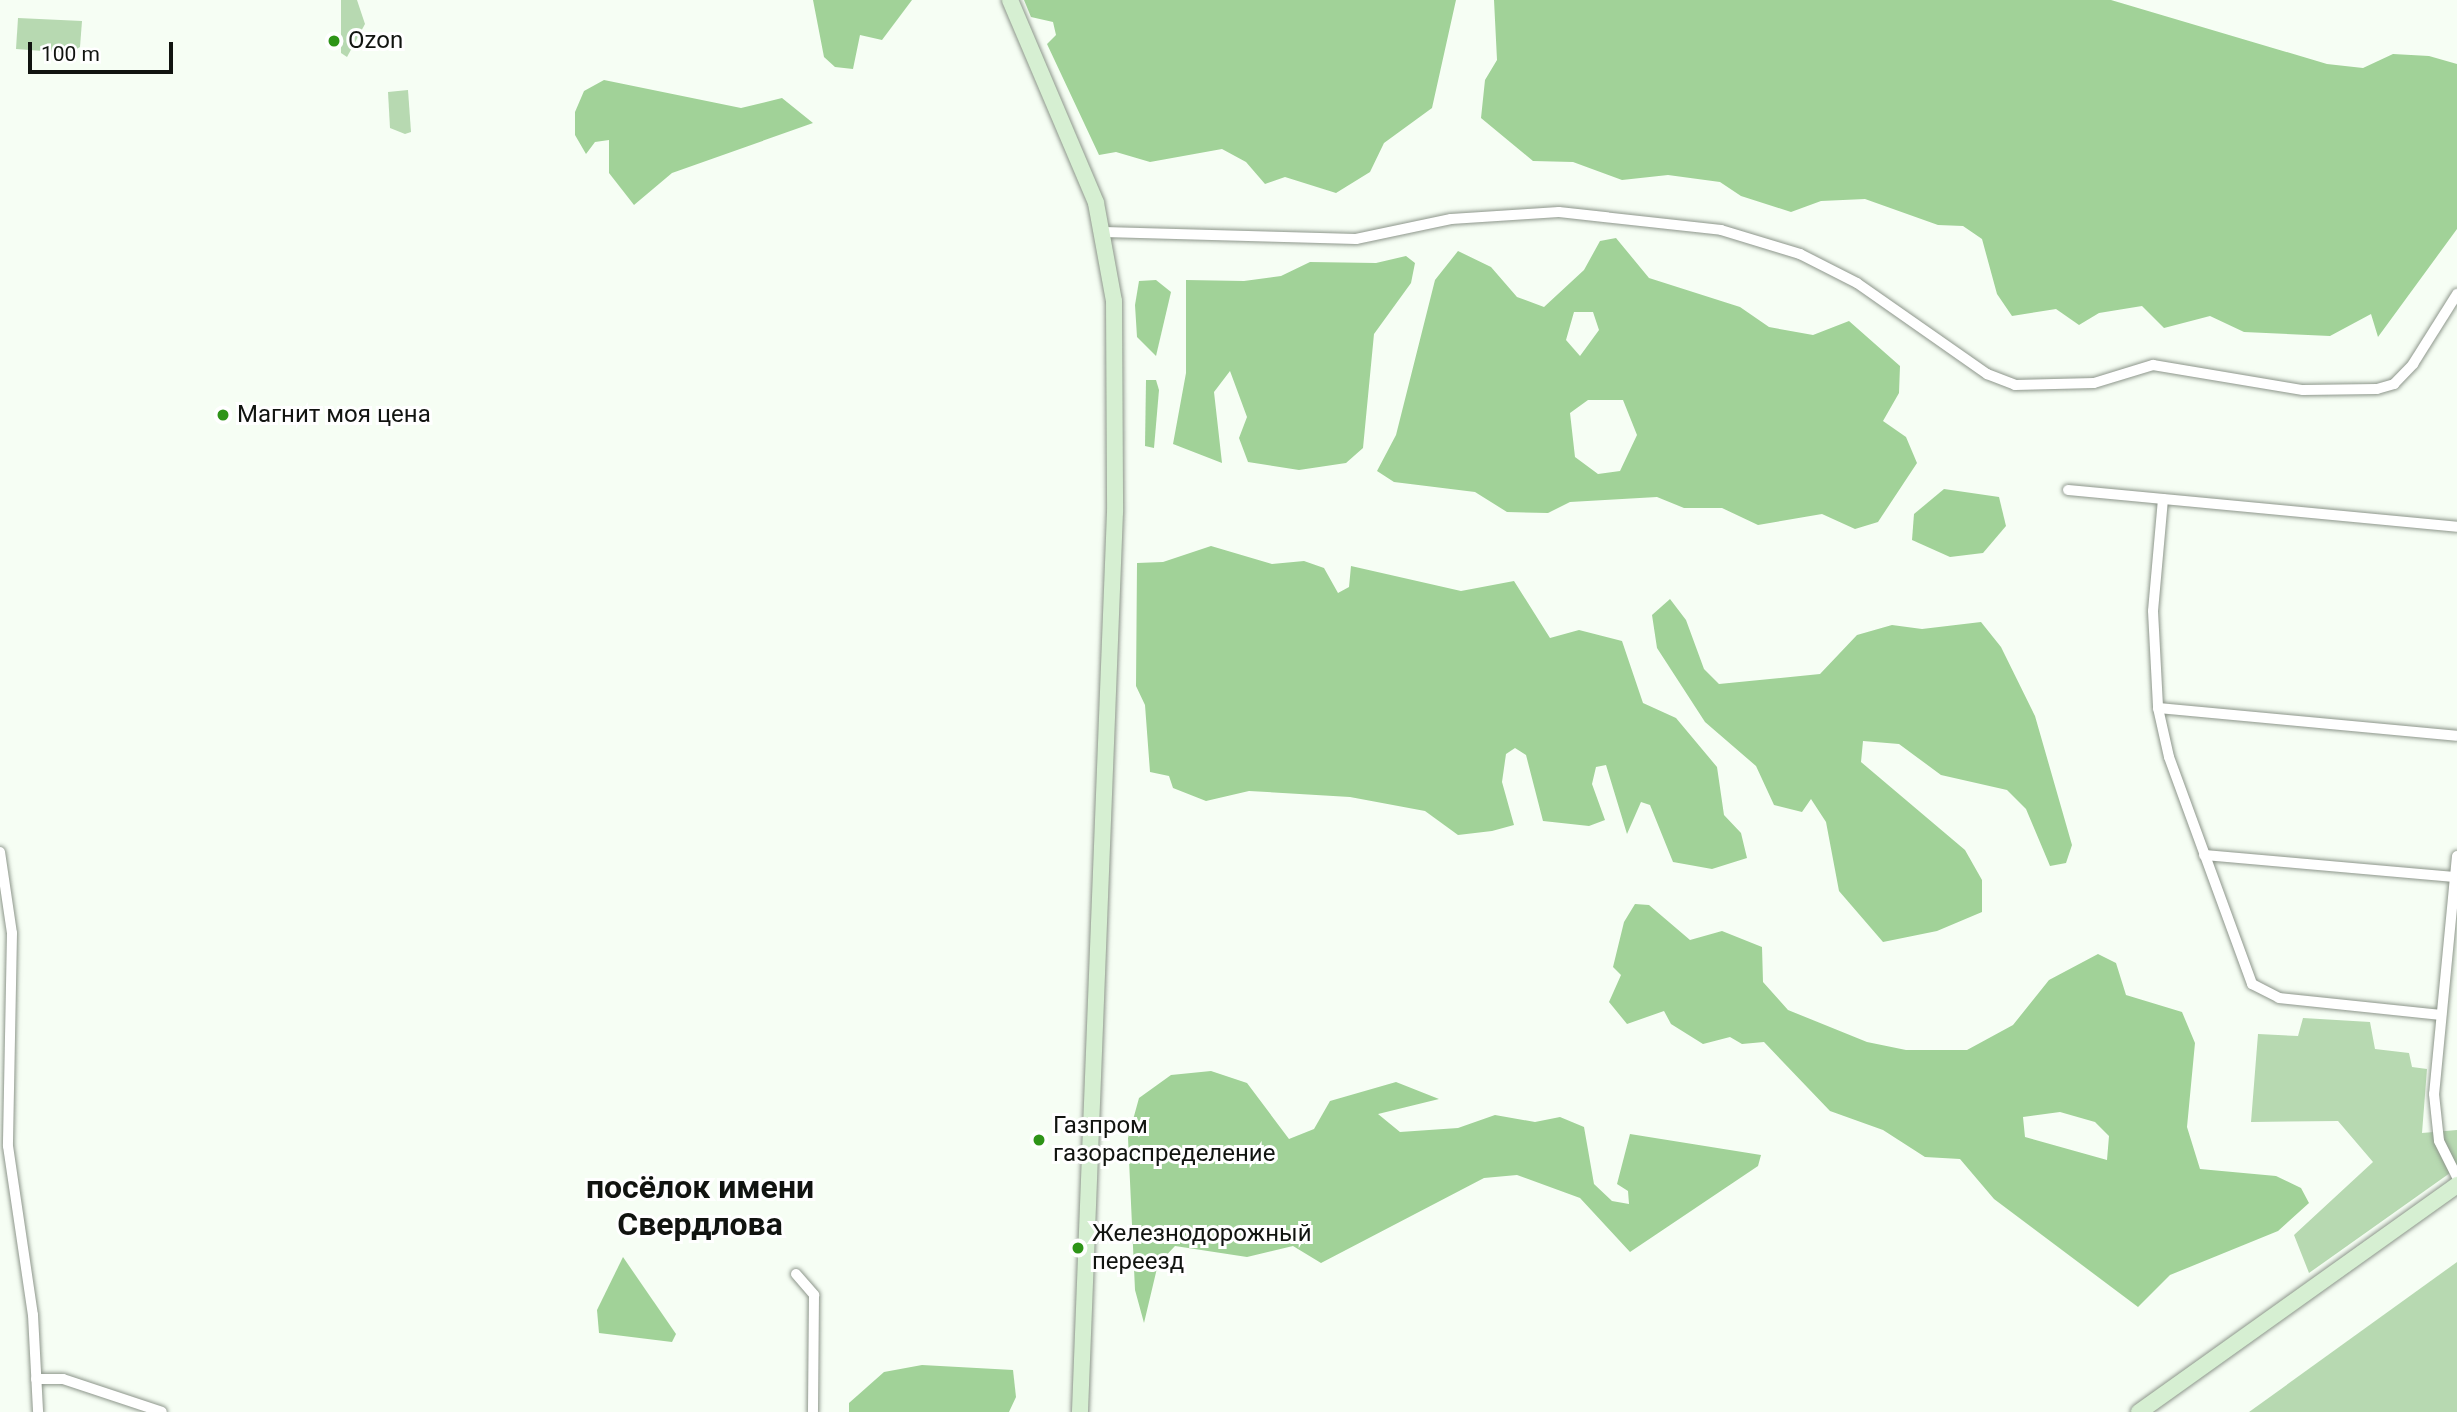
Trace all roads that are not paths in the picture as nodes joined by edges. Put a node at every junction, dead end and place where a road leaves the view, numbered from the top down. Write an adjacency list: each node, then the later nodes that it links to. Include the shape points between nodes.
1 (1010, 0): 2 (main road)
2 (1104, 232): 3 (street, via 1356,239 1451,219 1559,212 1721,230 1800,254 1857,283 1987,374 2015,385 2094,383 2153,365 2303,390 2378,389 2395,384 2413,364); 21 (main road, via 1114,301 1115,499)
3 (2457, 295)
4 (2068, 490): 5 (street)
5 (2163, 499): 6 (street); 7 (street, via 2153,611)
6 (2457, 527)
7 (2158, 708): 8 (street); 10 (street)
8 (2457, 736)
9 (0, 852): 17 (street, via 12,933 8,1146)
10 (2204, 855): 12 (street); 13 (street, via 2252,984 2263,994)
11 (2457, 856): 12 (street)
12 (2455, 877): 13 (street)
13 (2441, 1015): 14 (street, via 2434,1094 2439,1141)
14 (2457, 1177)
15 (2457, 1185): 22 (main road)
16 (796, 1275): 20 (street, via 814,1295)
17 (36, 1379): 18 (street); 19 (street, via 63,1379)
18 (38, 1412)
19 (162, 1412)
20 (813, 1412)
21 (1080, 1412)
22 (2138, 1412)

